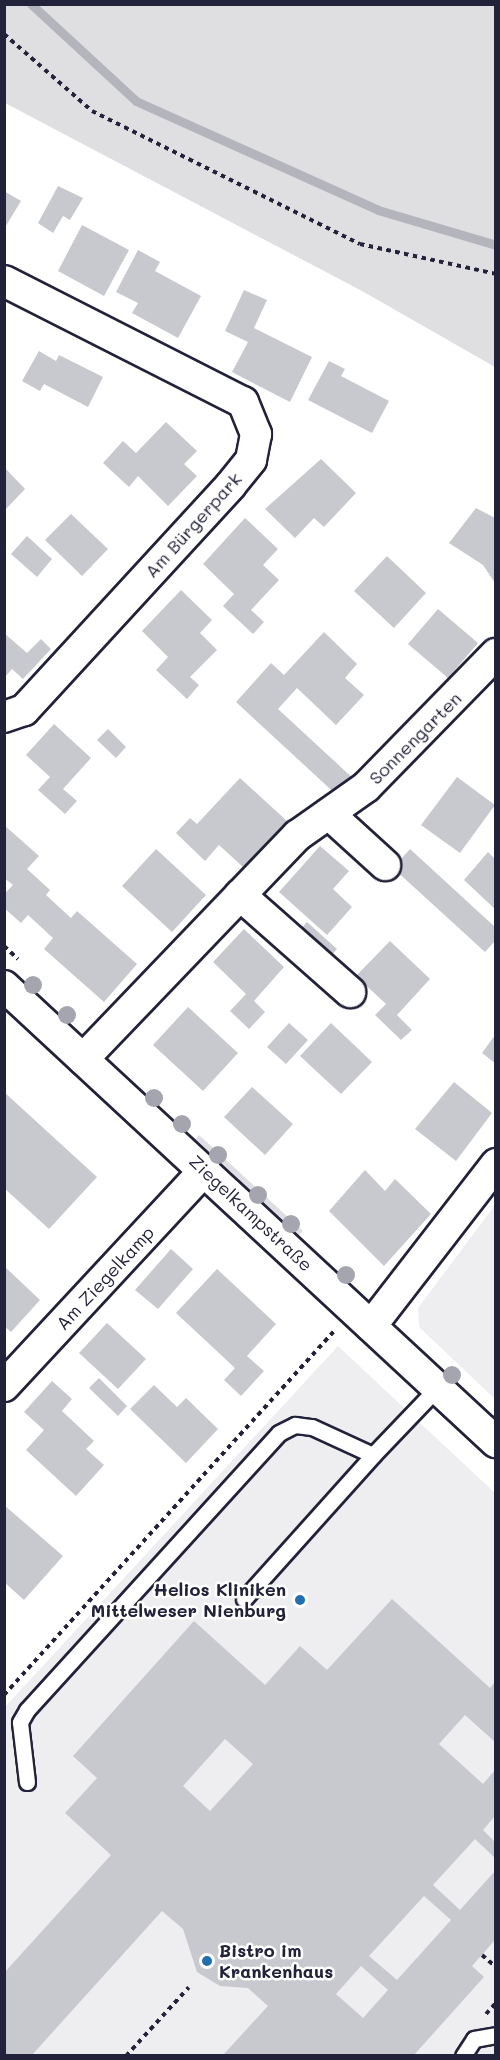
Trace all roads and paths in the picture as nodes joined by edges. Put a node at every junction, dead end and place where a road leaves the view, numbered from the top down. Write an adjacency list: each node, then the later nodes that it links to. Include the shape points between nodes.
1 (4, 34): 2 (path, via 92,111 360,244)
2 (495, 274)
3 (4, 281): 5 (street, Am Bürgerpark, via 243,402 256,434 251,460 231,485 24,710)
4 (495, 654): 6 (street, Sonnengarten, via 414,744)
5 (4, 717)
6 (329, 814): 7 (street); 8 (street, Sonnengarten, via 298,835)
7 (385, 864)
8 (240, 896): 10 (street); 11 (street, Sonnengarten)
9 (4, 986): 11 (street, Ziegelkampstraße)
10 (350, 992)
11 (83, 1059): 13 (street, Ziegelkampstraße)
12 (495, 1164): 14 (street)
13 (205, 1170): 14 (street, Ziegelkampstraße); 15 (street, Am Ziegelkamp)
14 (363, 1318): 16 (street, Ziegelkampstraße); 20 (path)
15 (4, 1386)
16 (437, 1388): 17 (street, Ziegelkampstraße); 18 (lane)
17 (495, 1442)
18 (373, 1455): 19 (lane); 21 (lane, via 312,1427 295,1425 279,1433 27,1710 20,1722)
19 (244, 1599)
20 (4, 1695)
21 (27, 1782)
22 (482, 1955): 23 (path)
23 (495, 1966)
24 (189, 1987): 26 (path)
25 (495, 2035): 27 (lane, via 474,2039)
26 (126, 2055)
27 (463, 2055)

